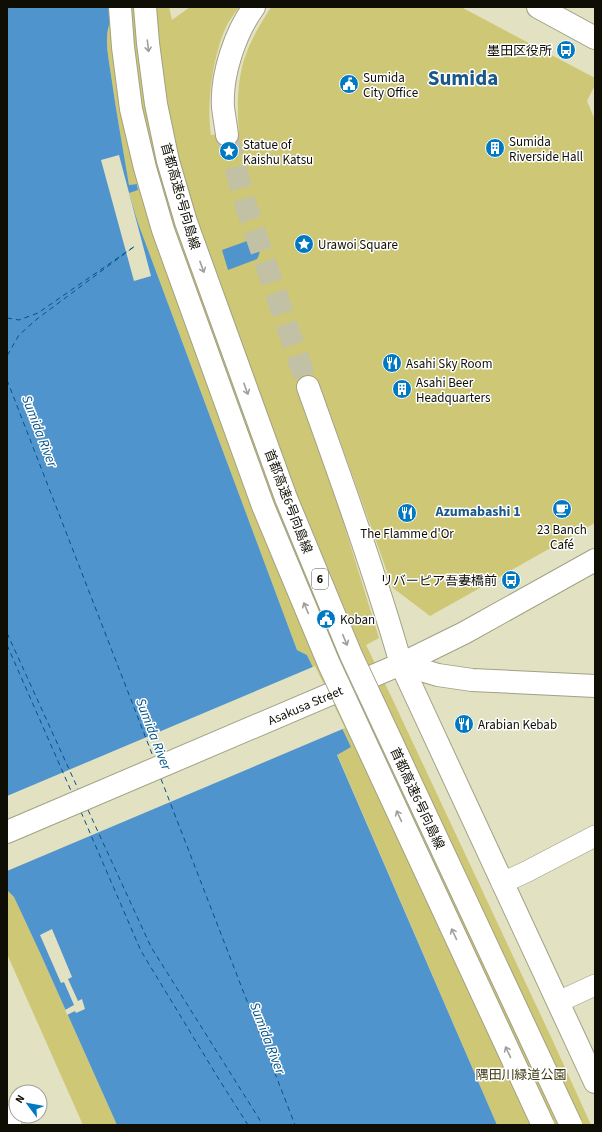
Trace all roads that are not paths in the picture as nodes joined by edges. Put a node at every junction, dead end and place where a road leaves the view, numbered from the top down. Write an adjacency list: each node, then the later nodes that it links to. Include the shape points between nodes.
1 (120, 7): 19 (main road, 首都高速6号向島線 / 6, one-way to 1, bridge, via 332,671 263,506 163,230 147,175 131,109)
2 (145, 7): 20 (main road, 首都高速6号向島線 / 6, one-way to 20, bridge, via 156,104 168,161 186,222 286,498 351,655)
3 (254, 7): 6 (main road, via 240,31 229,59 223,106)
4 (538, 7): 5 (main road)
5 (595, 38)
6 (227, 135)
7 (308, 387): 9 (main road)
8 (595, 560): 9 (main road, Asakusa Street, via 464,633)
9 (401, 664): 10 (main road, via 438,675 472,680); 11 (main road, Asakusa Street); 13 (main road)
10 (595, 686)
11 (7, 832)
12 (595, 836): 13 (street)
13 (502, 883): 15 (main road)
14 (595, 985): 15 (street)
15 (558, 1002): 16 (main road)
16 (595, 1080)
17 (7, 1116): 18 (street)
18 (11, 1125)
19 (543, 1125)
20 (571, 1125)

